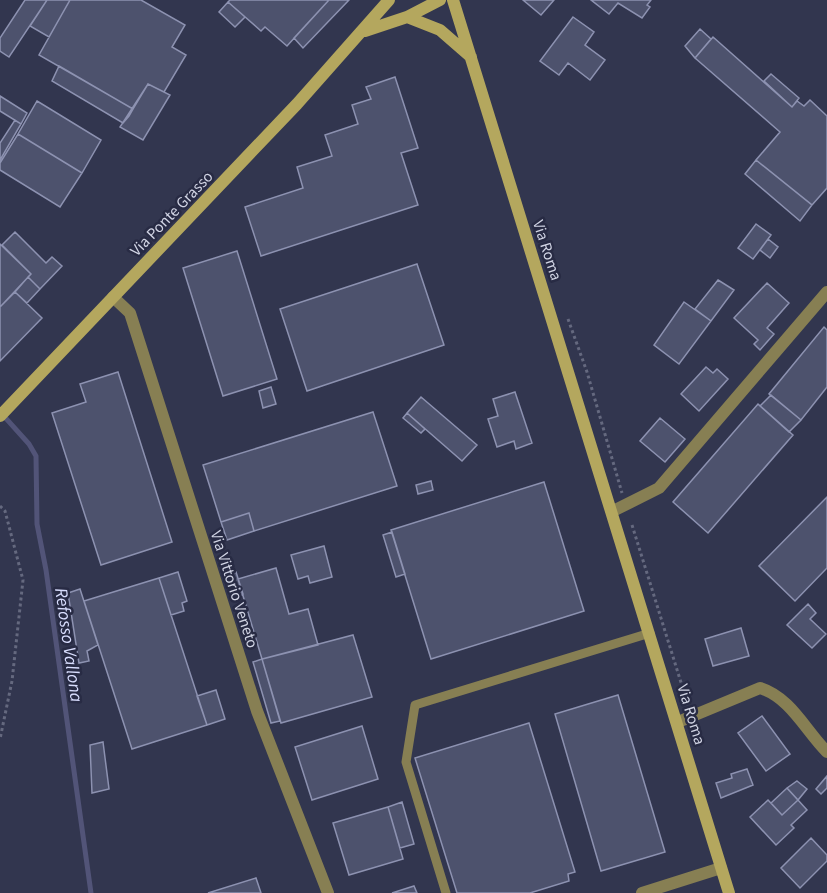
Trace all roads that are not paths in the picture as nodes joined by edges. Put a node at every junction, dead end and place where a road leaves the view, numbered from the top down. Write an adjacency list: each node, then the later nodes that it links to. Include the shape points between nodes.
1 (389, 0): 5 (main road, Via Ponte Grasso)
2 (440, 0): 4 (main road, Via Ponte Grasso)
3 (453, 0): 6 (main road, Via Roma)
4 (407, 17): 5 (main road, Via Ponte Grasso); 6 (main road, via 440,30)
5 (364, 31): 8 (main road, Via Ponte Grasso)
6 (472, 57): 10 (main road, Via Roma)
7 (827, 292): 10 (street, via 659,488)
8 (113, 297): 9 (main road, Via Ponte Grasso); 15 (street, Via Vittorio Veneto, via 130,313 257,711)
9 (0, 416)
10 (613, 511): 11 (main road, Via Roma)
11 (650, 633): 12 (main road, Via Roma); 16 (lane, via 415,705 406,762)
12 (678, 722): 13 (street, via 760,688 785,701); 14 (main road, Via Roma)
13 (827, 752)
14 (721, 868): 17 (street); 18 (main road, Via Roma)
15 (328, 893)
16 (446, 893)
17 (642, 893)
18 (729, 893)

